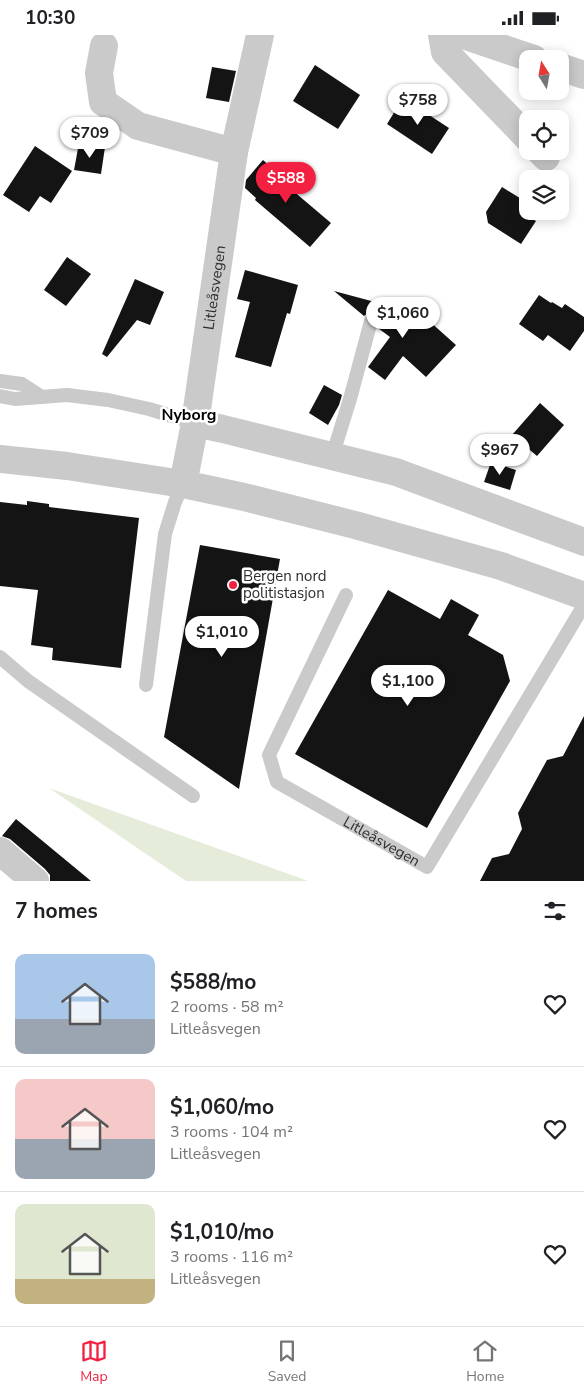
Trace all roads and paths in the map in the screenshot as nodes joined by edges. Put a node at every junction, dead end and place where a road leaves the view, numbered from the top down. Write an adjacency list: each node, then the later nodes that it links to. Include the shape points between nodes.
1 (260, 35): 9 (street, Litleåsvegen)
2 (442, 35): 8 (street, via 445,52)
3 (463, 35): 5 (street)
4 (104, 46): 9 (street, via 99,73 104,102 138,127)
5 (519, 54)
6 (569, 70): 7 (street)
7 (584, 75)
8 (519, 129)
9 (234, 151): 14 (street, Litleåsvegen)
10 (371, 321): 15 (lane, via 336,444)
11 (0, 381): 13 (lane, via 22,384)
12 (0, 396): 13 (lane, via 15,399)
13 (42, 397): 14 (lane, via 67,395 108,400)
14 (195, 423): 15 (street); 17 (street, Litleåsvegen)
15 (328, 455): 18 (street, via 396,472)
16 (0, 459): 17 (street)
17 (183, 484): 20 (street, via 355,525 501,567); 23 (lane, via 165,534)
18 (584, 542)
19 (346, 595): 21 (lane, Litleåsvegen, via 269,755 277,782 426,867)
20 (584, 596)
21 (584, 605)
22 (0, 657): 24 (lane, via 28,681)
23 (146, 685)
24 (193, 796)
25 (0, 851): 26 (street)
26 (35, 881)

